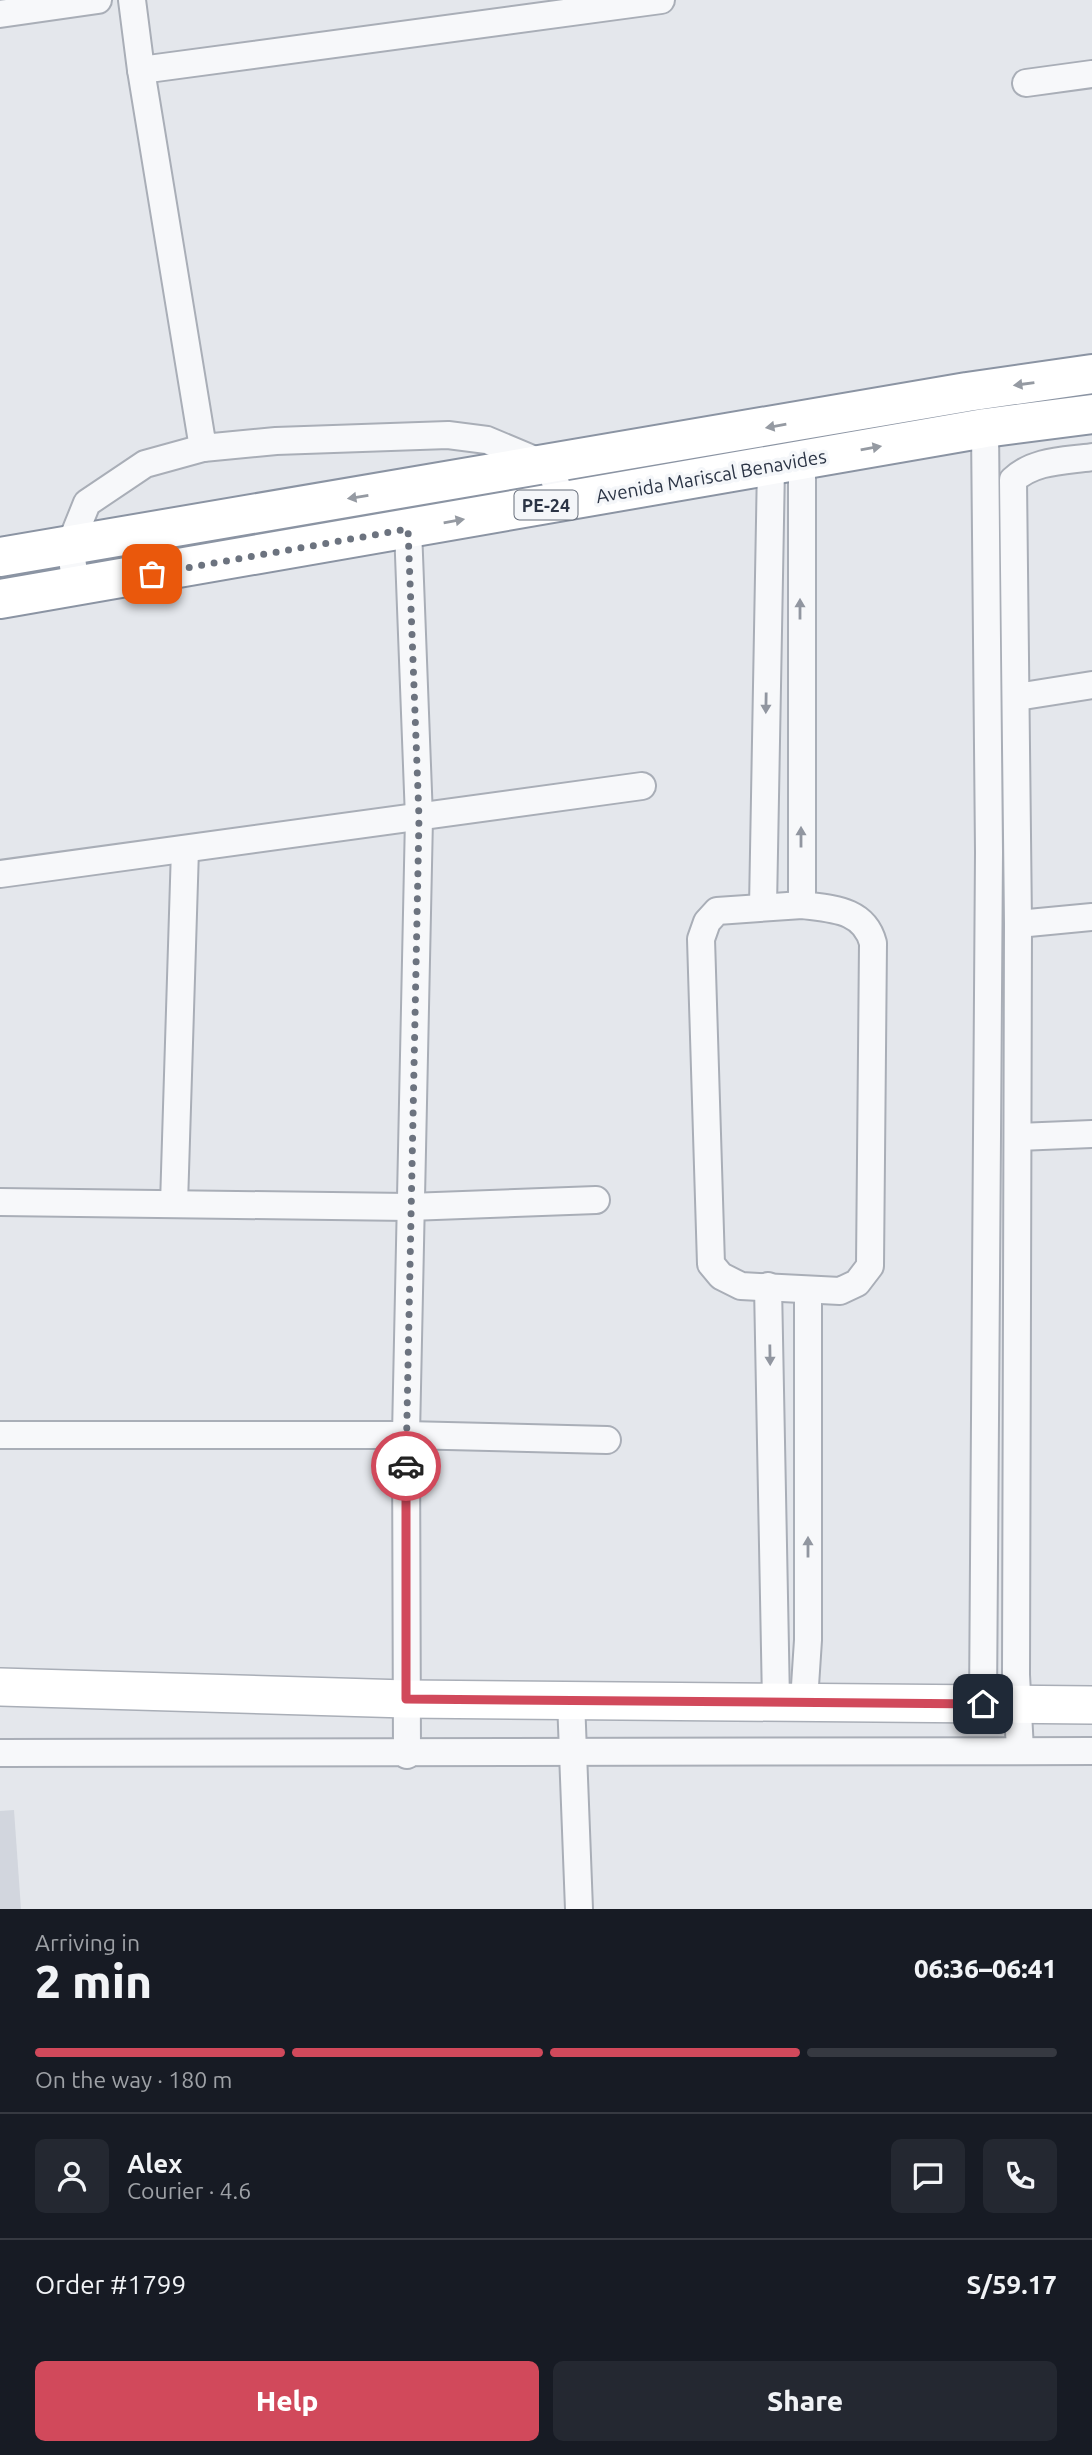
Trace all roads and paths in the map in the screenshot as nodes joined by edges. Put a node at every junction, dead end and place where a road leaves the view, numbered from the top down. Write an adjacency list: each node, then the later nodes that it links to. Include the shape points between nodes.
1 (94, 0): 4 (street)
2 (132, 0): 5 (street)
3 (661, 0): 5 (street)
4 (0, 14)
5 (141, 70): 11 (street)
6 (1092, 74): 7 (street)
7 (1026, 83)
8 (1092, 374): 14 (highway, Avenida Mariscal Benavides / PE-24, one-way to 14)
9 (1092, 414): 10 (highway, Avenida Mariscal Benavides / PE-24)
10 (985, 428): 13 (highway, Avenida Mariscal Benavides / PE-24, one-way to 10); 48 (street, via 989,866)
11 (203, 447): 14 (street, via 448,435 487,440); 17 (street, via 145,464 88,503)
12 (1092, 457): 22 (street, via 1042,464 1013,480)
13 (787, 463): 15 (highway, Avenida Mariscal Benavides / PE-24); 27 (street, one-way to 13); 28 (street, one-way to 28)
14 (549, 466): 15 (street); 17 (highway, Avenida Mariscal Benavides / PE-24, one-way to 17)
15 (563, 502): 16 (highway, Avenida Mariscal Benavides / PE-24, one-way to 15)
16 (408, 529): 19 (highway, Avenida Mariscal Benavides / PE-24); 24 (street)
17 (70, 545): 18 (highway, Avenida Mariscal Benavides / PE-24); 19 (street)
18 (0, 557)
19 (76, 586): 20 (highway, Avenida Mariscal Benavides / PE-24)
20 (0, 600)
21 (1092, 685): 22 (street)
22 (1017, 697): 30 (street)
23 (642, 786): 24 (street)
24 (419, 818): 25 (street); 36 (street)
25 (186, 849): 26 (street); 35 (street)
26 (0, 874)
27 (802, 905): 28 (street); 38 (street, via 855,916 870,932 873,943 870,1266 849,1288)
28 (763, 907): 37 (street, via 716,911 706,922 701,939 711,1264 721,1276 741,1286)
29 (1092, 917): 30 (street)
30 (1018, 925): 32 (street)
31 (1092, 1133): 32 (street)
32 (1018, 1138): 50 (street)
33 (596, 1200): 36 (street)
34 (0, 1202): 35 (street)
35 (174, 1204): 36 (street)
36 (410, 1207): 39 (street)
37 (768, 1286): 38 (street); 42 (street, one-way to 42)
38 (808, 1290): 43 (street, one-way to 38)
39 (406, 1434): 40 (street); 41 (street); 45 (street)
40 (0, 1435)
41 (607, 1440)
42 (775, 1580): 43 (street); 47 (street)
43 (808, 1580): 47 (street)
44 (0, 1687): 45 (street)
45 (406, 1699): 46 (street); 55 (street)
46 (571, 1700): 47 (street); 54 (street)
47 (790, 1701): 48 (street)
48 (983, 1704): 50 (street)
49 (1092, 1704): 50 (street)
50 (1019, 1705): 51 (street)
51 (1020, 1750): 52 (street); 54 (street)
52 (1092, 1751)
53 (0, 1754): 55 (street)
54 (573, 1754): 55 (street); 56 (street)
55 (408, 1755)
56 (579, 1909)

